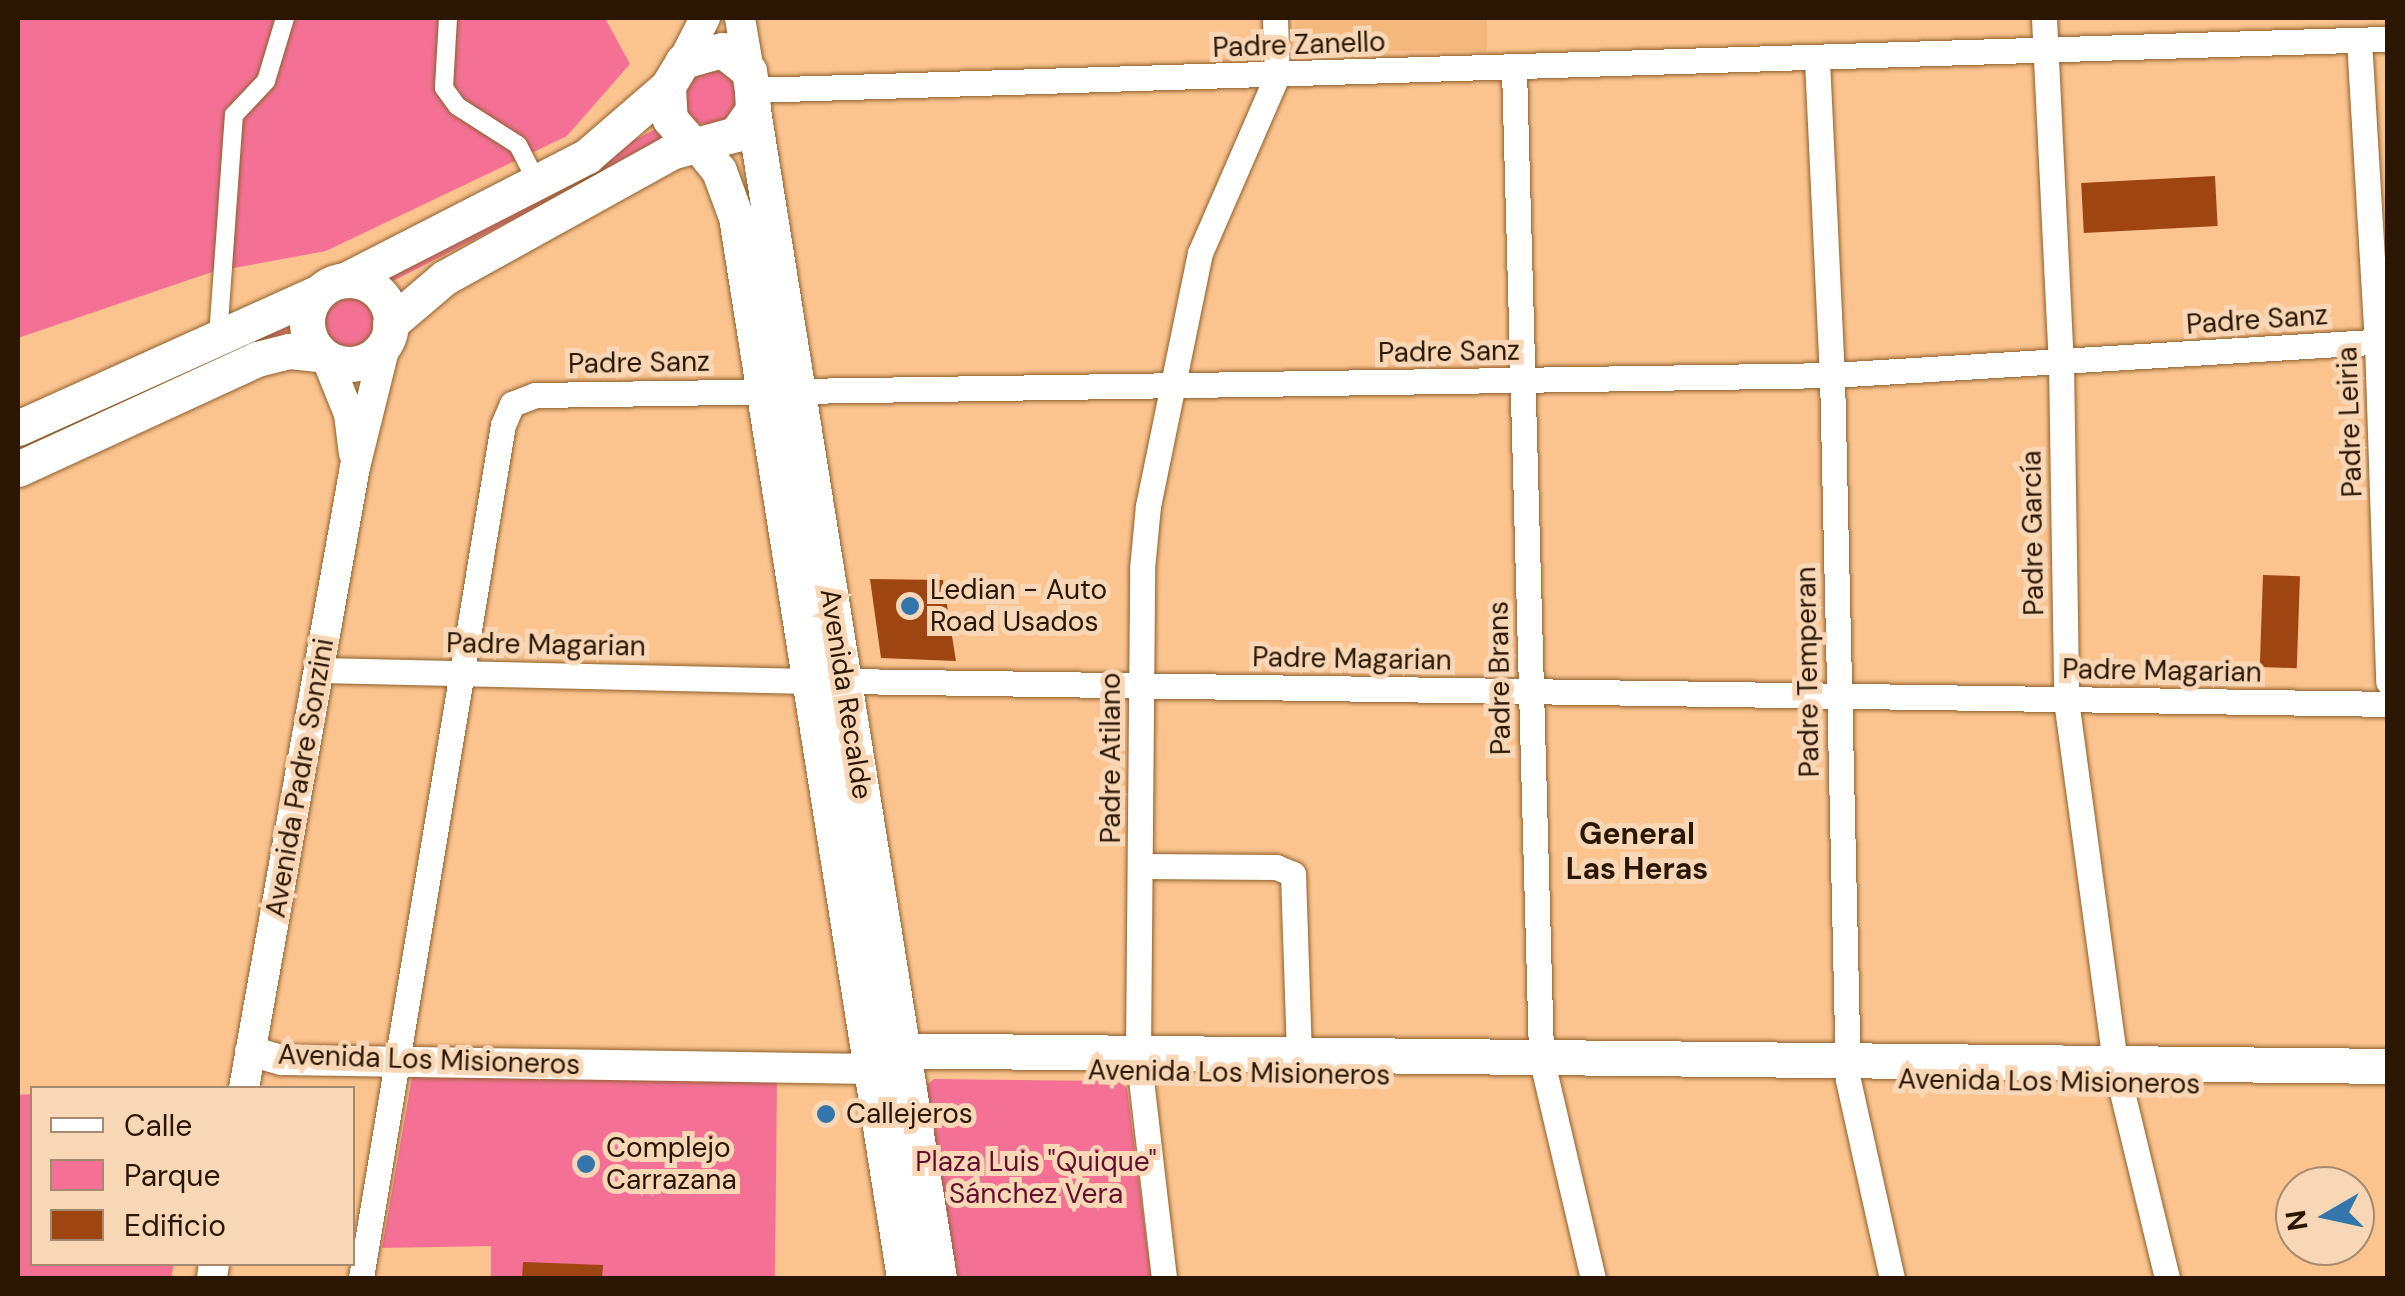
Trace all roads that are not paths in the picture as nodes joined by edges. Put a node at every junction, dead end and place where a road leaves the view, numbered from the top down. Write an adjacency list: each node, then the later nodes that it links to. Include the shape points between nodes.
1 (285, 18): 19 (street, via 266,81 234,116)
2 (448, 18): 16 (street, via 444,88 457,106 518,145)
3 (705, 18): 12 (street)
4 (740, 18): 14 (street, Avenida Recalde)
5 (1275, 18): 13 (street, Padre Atilano)
6 (2044, 18): 9 (street, Padre García)
7 (2388, 39): 8 (street, Padre Zanello)
8 (2359, 40): 9 (street, Padre Zanello); 20 (street, Padre Leiria)
9 (2045, 51): 10 (street, Padre Zanello); 22 (street, Padre García)
10 (1817, 60): 11 (street, Padre Zanello); 23 (street, Padre Temperan)
11 (1514, 70): 13 (street, Padre Zanello); 24 (street, Padre Brans)
12 (675, 74): 14 (main road, via 722,50); 15 (main road, via 670,118); 16 (main road, via 620,134)
13 (1277, 76): 14 (street, Padre Zanello); 25 (street, Padre Atilano, via 1200,253)
14 (751, 91): 15 (main road, via 736,134); 26 (main road, Avenida Recalde)
15 (696, 146): 18 (main road, via 444,278); 26 (main road, Avenida Recalde, via 719,171 736,217)
16 (538, 184): 17 (main road)
17 (332, 286): 18 (main road, via 372,287); 19 (main road); 21 (main road, via 307,318)
18 (389, 331): 21 (main road, via 358,363); 28 (street, Avenida Padre Sonzini)
19 (218, 337): 27 (main road)
20 (2382, 342): 22 (street, Padre Sanz); 33 (street, Padre Leiria)
21 (323, 355): 28 (street, Avenida Padre Sonzini, via 349,414); 29 (main road, via 290,351 257,359)
22 (2061, 363): 23 (street, Padre Sanz); 37 (street, Padre García)
23 (1832, 375): 24 (street, Padre Sanz); 36 (street, Padre Temperan)
24 (1523, 381): 25 (street, Padre Sanz); 35 (street, Padre Brans)
25 (1171, 384): 26 (street, Padre Sanz); 34 (street, Padre Atilano, via 1148,506)
26 (781, 390): 31 (street, Padre Sanz, via 535,395 512,404); 32 (main road, Avenida Recalde)
27 (18, 428)
28 (355, 467): 30 (street, Avenida Padre Sonzini)
29 (18, 469)
30 (319, 670): 31 (street, Padre Magarian); 40 (street, Avenida Padre Sonzini)
31 (463, 674): 32 (street, Padre Magarian); 41 (street)
32 (827, 681): 34 (street, Padre Magarian); 43 (main road, Avenida Recalde)
33 (2388, 682)
34 (1141, 684): 35 (street, Padre Magarian); 39 (street, Padre Atilano)
35 (1530, 693): 36 (street, Padre Magarian); 45 (street, Padre Brans)
36 (1838, 697): 37 (street, Padre Magarian); 47 (street, Padre Temperan)
37 (2066, 700): 38 (street, Padre Magarian); 48 (street, Padre García)
38 (2388, 704)
39 (1141, 866): 42 (street, via 1276,867 1293,874); 44 (street, Padre Atilano)
40 (250, 1051): 41 (street, Avenida Los Misioneros, via 285,1042); 50 (street, Avenida Padre Sonzini)
41 (398, 1052): 43 (street, Avenida Los Misioneros); 51 (street)
42 (1299, 1054): 44 (main road, Avenida Los Misioneros); 45 (main road, Avenida Los Misioneros)
43 (887, 1059): 44 (main road, Avenida Los Misioneros); 52 (main road, Avenida Recalde); 53 (main road, Avenida Recalde)
44 (1139, 1062): 45 (main road, Avenida Los Misioneros); 54 (street, Padre Atilano)
45 (1542, 1066): 47 (main road, Avenida Los Misioneros); 55 (street, Padre Brans)
46 (2388, 1066): 48 (main road, Avenida Los Misioneros)
47 (1847, 1070): 48 (main road, Avenida Los Misioneros); 56 (street, Padre Temperan)
48 (2119, 1073): 49 (main road, Avenida Los Misioneros); 57 (street, Padre García)
49 (2388, 1085)
50 (244, 1086)
51 (361, 1278)
52 (904, 1278)
53 (939, 1278)
54 (1164, 1278)
55 (1593, 1278)
56 (1892, 1278)
57 (2168, 1278)

